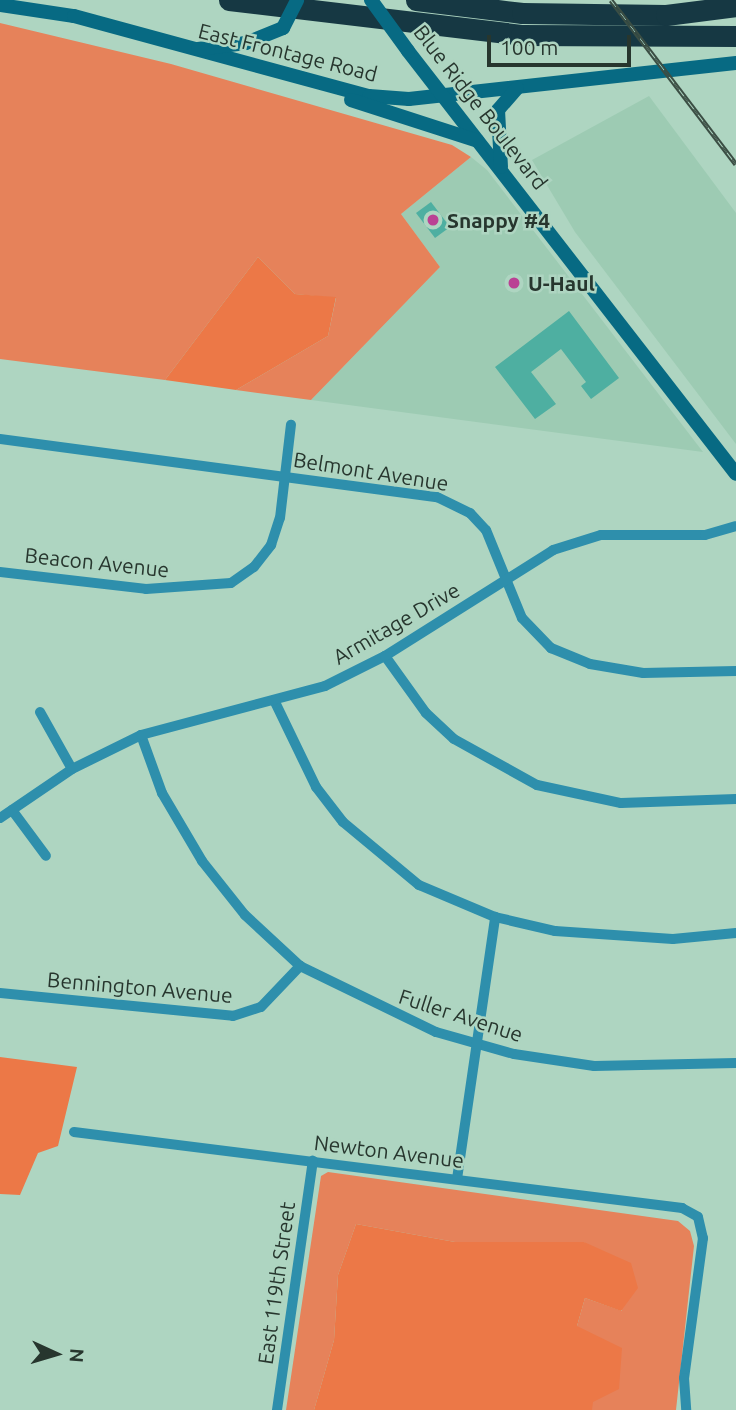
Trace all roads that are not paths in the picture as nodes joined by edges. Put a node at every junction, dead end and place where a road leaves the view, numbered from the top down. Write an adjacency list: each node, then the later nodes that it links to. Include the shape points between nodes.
1 (229, 0): 7 (highway, via 521,35)
2 (297, 0): 8 (street, bridge, via 283,28 246,43)
3 (371, 0): 12 (street, Blue Ridge Boulevard, bridge)
4 (416, 0): 6 (highway, via 522,13 666,15)
5 (0, 5): 8 (street, East Frontage Road, via 74,16)
6 (736, 6)
7 (736, 36)
8 (193, 50): 10 (street, East Frontage Road)
9 (736, 63): 11 (street, East Frontage Road)
10 (312, 81): 12 (street, East Frontage Road, via 369,96); 13 (street, via 334,94)
11 (517, 88): 12 (street, East Frontage Road); 14 (street, via 498,110)
12 (442, 95): 13 (street, Blue Ridge Boulevard)
13 (480, 142): 14 (street, Blue Ridge Boulevard)
14 (501, 168): 17 (street, Blue Ridge Boulevard)
15 (291, 425): 18 (street, Beacon Avenue)
16 (0, 439): 18 (street, Belmont Avenue)
17 (736, 474)
18 (284, 477): 20 (street, Beacon Avenue, via 271,545 254,567 231,583 146,589); 21 (street, Belmont Avenue, via 450,501 486,530)
19 (736, 526): 21 (street, Armitage Drive, via 705,535 580,539)
20 (0, 572)
21 (506, 579): 22 (street, Armitage Drive); 23 (street, Belmont Avenue, via 522,618 562,654 643,673)
22 (385, 656): 24 (street, Armitage Drive, via 325,685); 28 (street, via 426,713 454,739 528,781 621,803)
23 (736, 671)
24 (274, 700): 26 (street, Armitage Drive); 32 (street, via 316,787 343,822 419,885)
25 (40, 712): 27 (street)
26 (141, 735): 27 (street, Armitage Drive); 34 (street, Fuller Avenue, via 162,793 202,861 245,915)
27 (72, 769): 29 (street, Armitage Drive)
28 (736, 799)
29 (12, 810): 30 (street, Armitage Drive); 31 (street)
30 (0, 818)
31 (46, 856)
32 (495, 918): 33 (street, via 614,938); 36 (street)
33 (736, 933)
34 (300, 966): 35 (street, Bennington Avenue, via 261,1007 233,1016); 36 (street, Fuller Avenue, via 371,1005)
35 (0, 993)
36 (475, 1043): 37 (street, Fuller Avenue, via 594,1066); 40 (street)
37 (736, 1063)
38 (74, 1132): 39 (street, Newton Avenue)
39 (313, 1161): 40 (street, Newton Avenue); 41 (street, East 119th Street)
40 (457, 1179): 42 (street, Newton Avenue, via 682,1208 698,1217 704,1238 684,1378)
41 (277, 1410)
42 (686, 1410)

